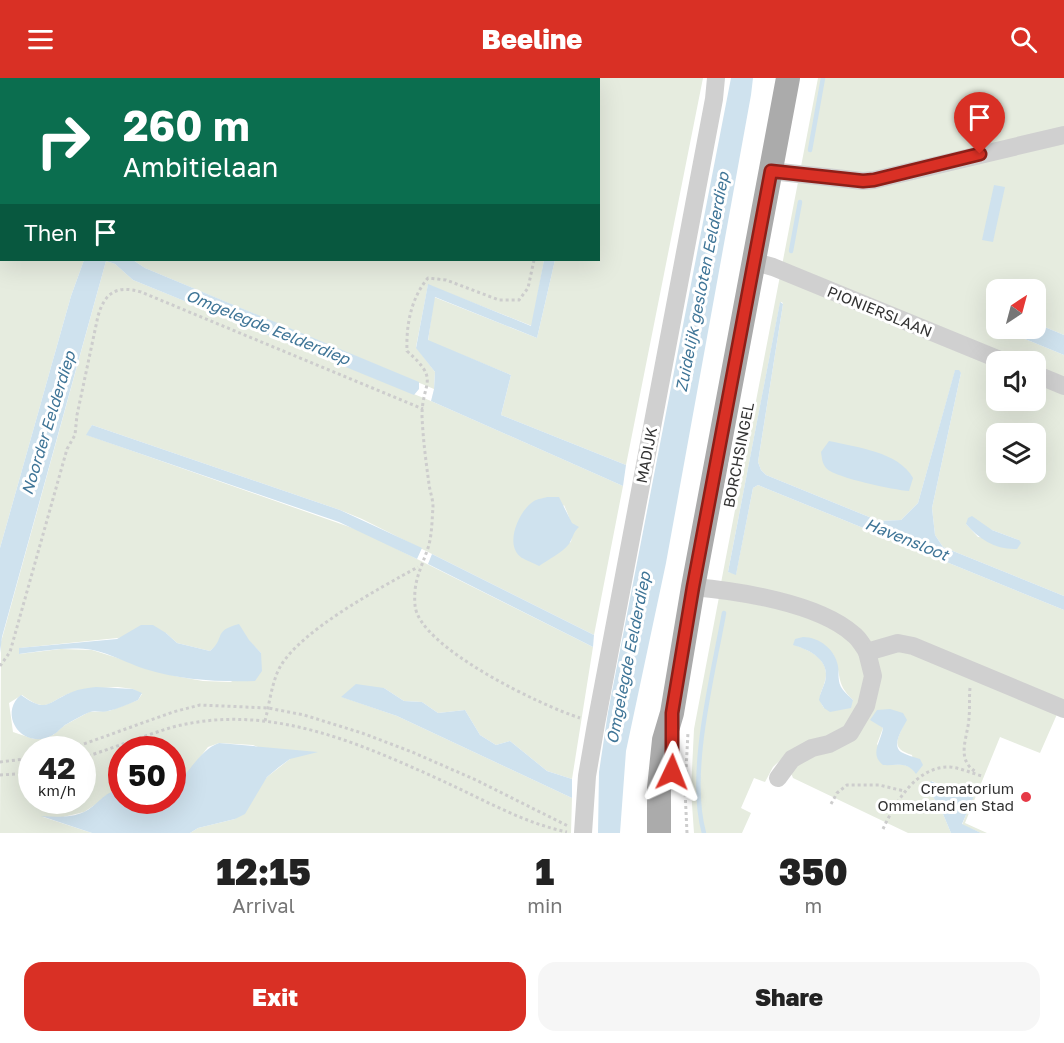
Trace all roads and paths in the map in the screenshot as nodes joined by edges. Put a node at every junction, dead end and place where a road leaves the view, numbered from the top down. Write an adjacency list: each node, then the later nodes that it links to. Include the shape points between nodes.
1 (716, 78): 20 (street, MADIJK)
2 (788, 78): 4 (main road, BORCHSINGEL)
3 (1064, 135): 4 (street, via 874,180)
4 (771, 171): 6 (main road, BORCHSINGEL)
5 (534, 261): 10 (path, via 528,288 519,300 499,300 446,280 428,278 417,290 406,331 407,351 421,363 429,380)
6 (755, 262): 7 (street, PIONIERSLAAN); 12 (main road, BORCHSINGEL)
7 (986, 354)
8 (1046, 379): 9 (street)
9 (1064, 386)
10 (423, 409): 11 (path, via 433,505 429,546); 14 (path, via 141,292 128,289 108,296 98,316 75,435 10,652)
11 (420, 566): 16 (path, via 379,588 299,644 279,668); 20 (path, via 415,607 421,624 436,639 521,693)
12 (693, 587): 13 (street, via 782,602 829,617 855,634); 19 (main road, BORCHSINGEL)
13 (867, 652): 15 (street, via 898,643); 27 (street, via 873,676 866,706 849,733 792,759)
14 (0, 666)
15 (977, 673): 17 (street); 28 (path, via 970,688 964,757 970,769 982,776 942,768)
16 (268, 708): 18 (path); 21 (path, via 200,705); 31 (path, via 323,721 402,748)
17 (1064, 710)
18 (265, 721): 22 (path, via 205,721 174,727); 32 (path, via 311,729 352,742 534,823)
19 (680, 721): 33 (main road, BORCHSINGEL, via 664,740); 34 (main road, BORCHSINGEL, via 672,788); 35 (path)
20 (596, 724): 31 (street, MADIJK)
21 (96, 740)
22 (96, 753)
23 (18, 760): 24 (path)
24 (0, 762)
25 (18, 773): 26 (path)
26 (0, 775)
27 (778, 778)
28 (904, 791): 29 (path, via 857,783 837,793); 30 (path)
29 (831, 804)
30 (883, 829)
31 (576, 830)
32 (575, 832)
33 (659, 833)
34 (674, 833)
35 (687, 833)

